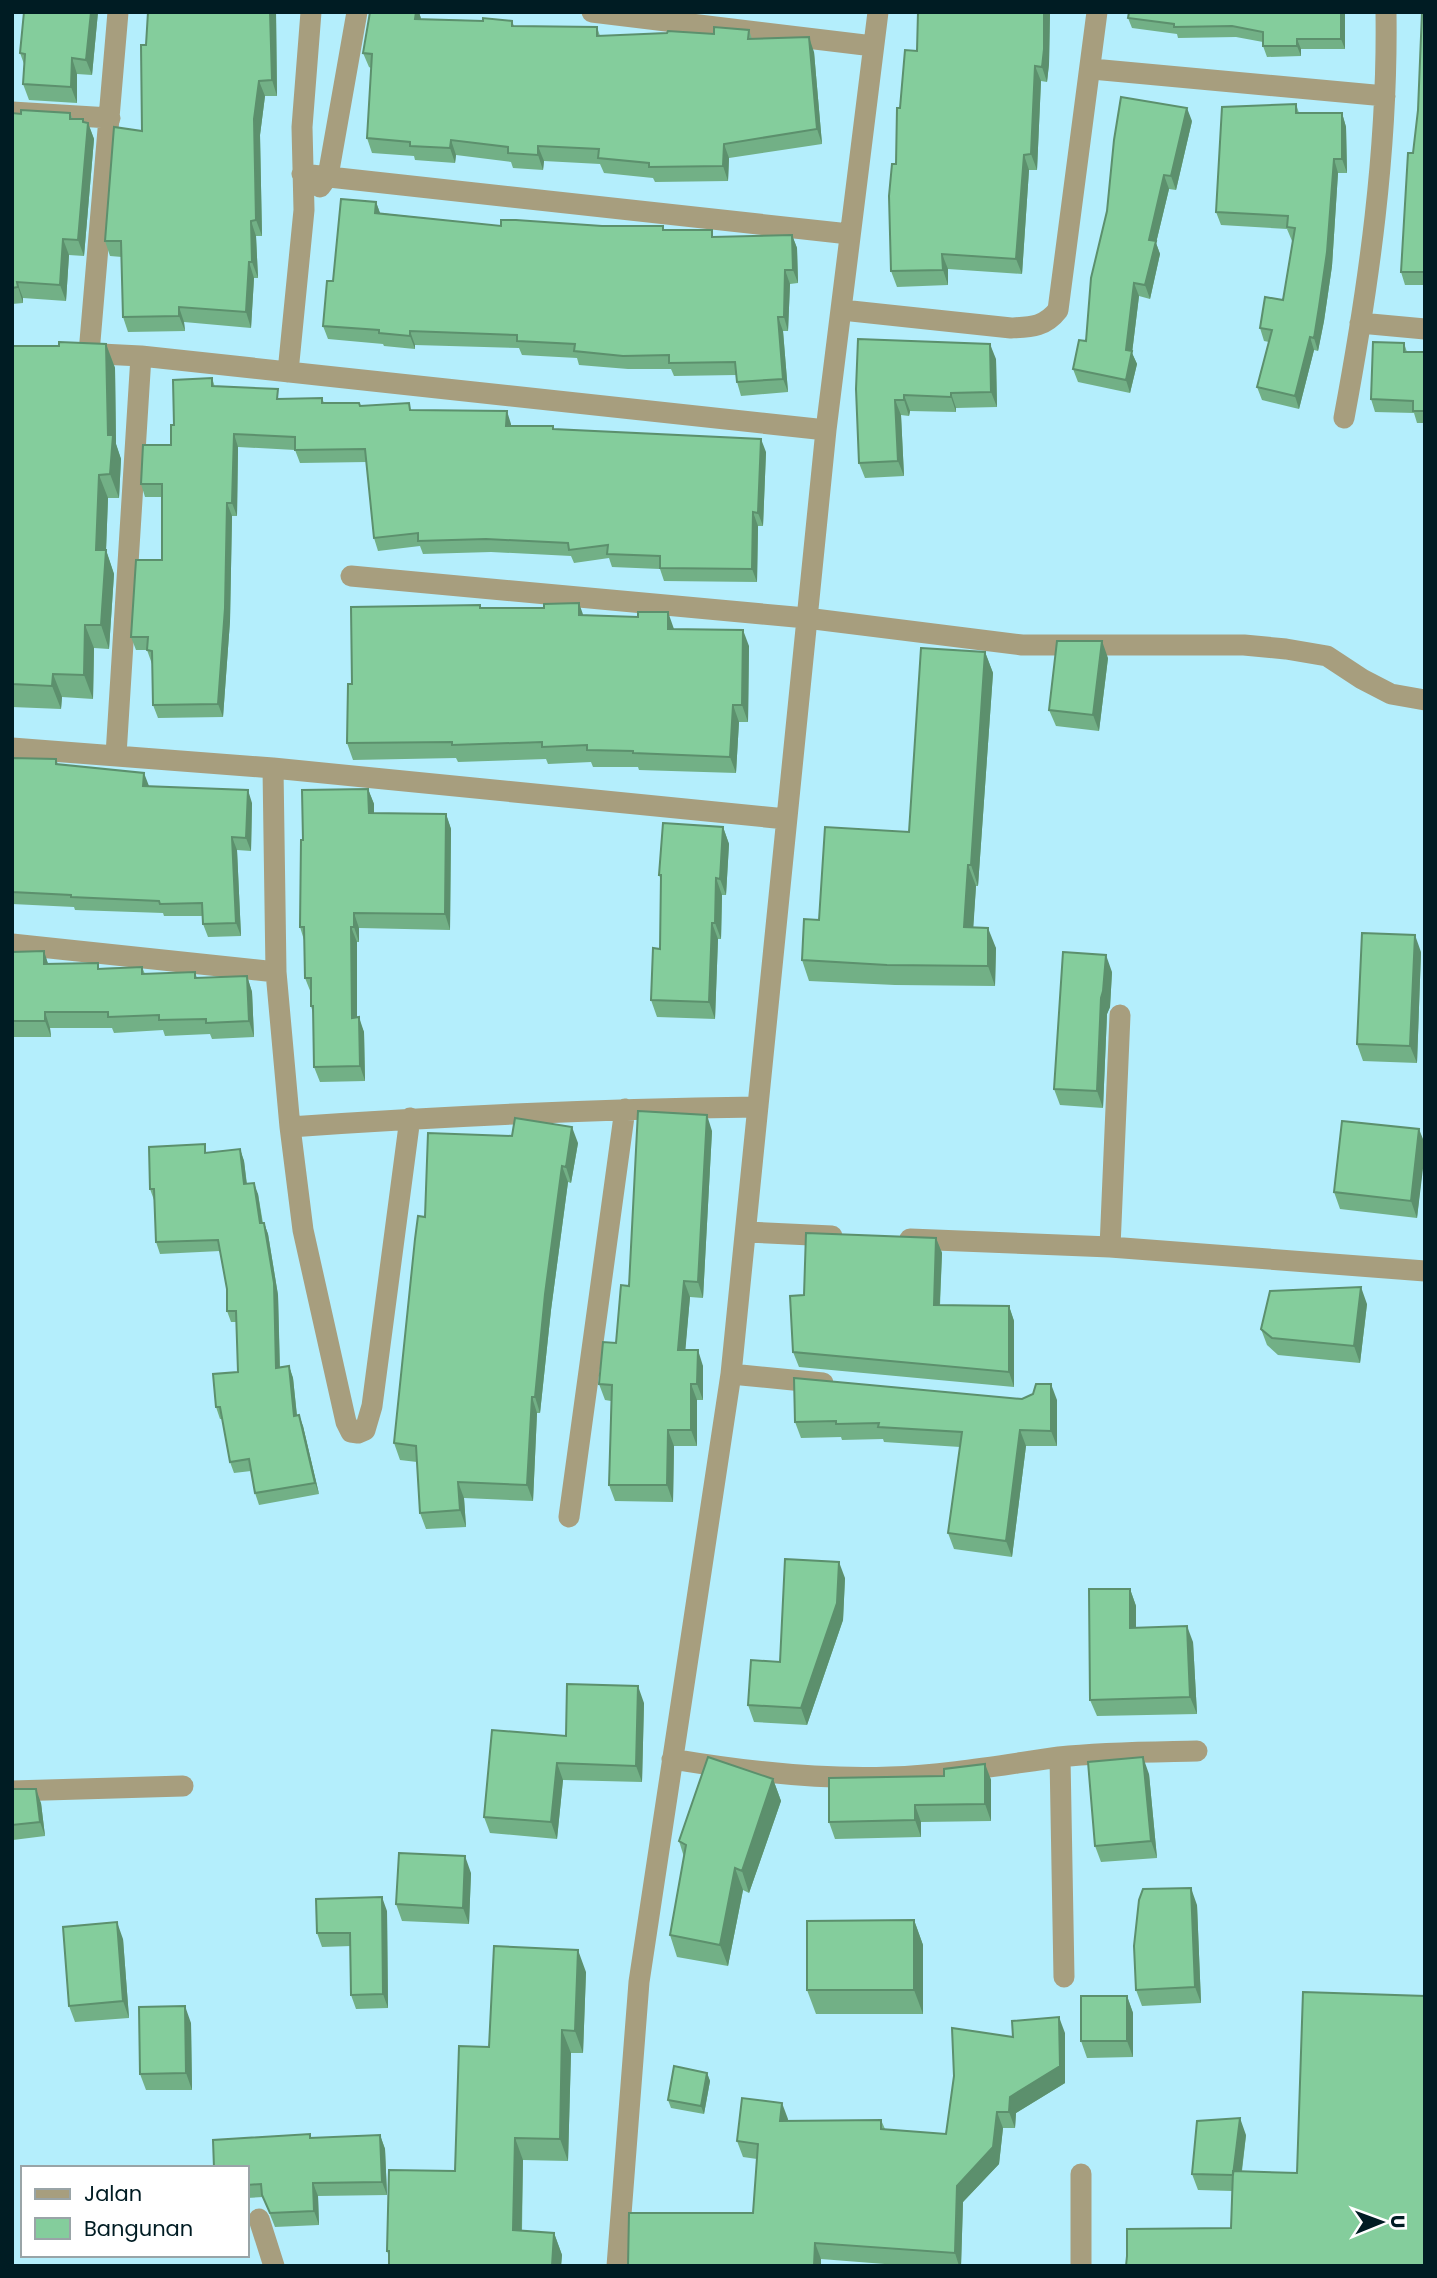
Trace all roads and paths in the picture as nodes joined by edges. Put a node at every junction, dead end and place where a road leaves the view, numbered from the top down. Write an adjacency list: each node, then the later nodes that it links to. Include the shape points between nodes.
1 (118, 12): 12 (street)
2 (311, 12): 13 (street)
3 (357, 12): 14 (street)
4 (592, 12): 8 (street)
5 (878, 12): 8 (street)
6 (1097, 12): 9 (street)
7 (1386, 12): 10 (street)
8 (873, 46): 16 (street)
9 (1091, 69): 10 (street); 17 (street, via 1058,310 1050,321 1011,328)
10 (1385, 96): 18 (street)
11 (12, 112): 12 (street)
12 (110, 118): 21 (street)
13 (302, 174): 14 (street); 15 (street)
14 (327, 176): 15 (street); 16 (street)
15 (304, 210): 23 (street)
16 (849, 234): 17 (street)
17 (842, 310): 25 (street)
18 (1360, 323): 19 (street); 24 (street)
19 (1425, 330)
20 (64, 352): 21 (street)
21 (89, 353): 22 (street)
22 (141, 356): 23 (street); 30 (street)
23 (288, 372): 25 (street)
24 (1344, 418)
25 (826, 430): 27 (street)
26 (351, 576): 27 (street)
27 (806, 618): 28 (street, via 1022,645 1286,649 1327,656 1391,694); 32 (street)
28 (1425, 700)
29 (12, 748): 30 (street)
30 (116, 755): 31 (street)
31 (274, 768): 32 (street); 34 (street)
32 (786, 819): 36 (street)
33 (12, 944): 34 (street)
34 (276, 972): 39 (street)
35 (1120, 1015): 43 (street)
36 (758, 1107): 37 (street); 40 (street)
37 (625, 1109): 38 (street); 47 (street)
38 (410, 1118): 39 (street); 39 (street, via 372,1406 365,1430 358,1433 351,1432 345,1422 323,1325 303,1230)
39 (290, 1127)
40 (747, 1231): 41 (street); 45 (street)
41 (855, 1237)
42 (895, 1239): 43 (street)
43 (1110, 1247): 44 (street)
44 (1425, 1271)
45 (731, 1374): 46 (street); 50 (street)
46 (839, 1384)
47 (569, 1517)
48 (1197, 1751): 49 (street)
49 (1060, 1757): 50 (street, via 951,1774 886,1777 804,1776); 53 (street)
50 (672, 1759): 57 (street, via 639,1982)
51 (183, 1786): 52 (street)
52 (12, 1791)
53 (1064, 1977)
54 (1081, 2174): 58 (street)
55 (259, 2219): 56 (street)
56 (274, 2266)
57 (617, 2266)
58 (1081, 2266)

